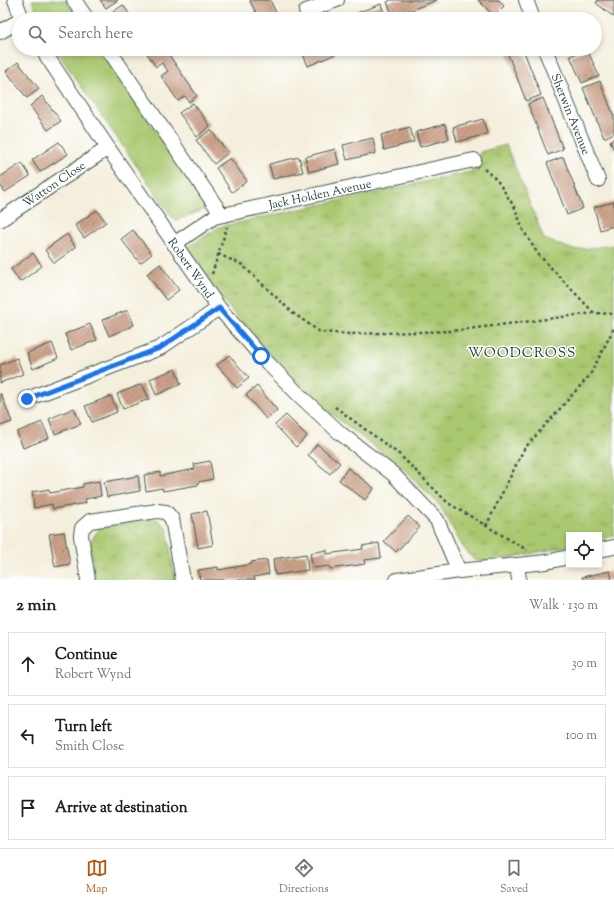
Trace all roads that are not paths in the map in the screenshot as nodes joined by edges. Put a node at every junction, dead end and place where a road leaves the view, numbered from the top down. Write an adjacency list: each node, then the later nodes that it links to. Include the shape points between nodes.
1 (15, 0): 6 (street)
2 (74, 0): 7 (street)
3 (337, 0): 5 (street)
4 (526, 0): 8 (street)
5 (306, 11)
6 (19, 12)
7 (82, 12)
8 (530, 12)
9 (12, 25): 10 (street)
10 (0, 32)
11 (47, 56): 14 (street, Robert Wynd)
12 (113, 56): 17 (street)
13 (548, 56): 16 (street, Sherwin Avenue)
14 (108, 148): 18 (street, Watton Close); 19 (street, Robert Wynd)
15 (474, 160): 17 (street, Jack Holden Avenue)
16 (598, 180)
17 (227, 214): 19 (street, Jack Holden Avenue, via 214,217)
18 (0, 220)
19 (174, 244): 20 (street, Robert Wynd)
20 (219, 308): 21 (street, via 160,348); 26 (street, Robert Wynd, via 299,395 340,434 393,474 437,520)
21 (27, 399)
22 (614, 547): 23 (street)
23 (602, 549)
24 (566, 558): 25 (street)
25 (517, 565): 26 (street); 30 (street)
26 (459, 571): 29 (street)
27 (88, 580): 28 (street, via 82,528 90,521 156,511 166,512 172,519)
28 (183, 580)
29 (397, 580)
30 (519, 580)

